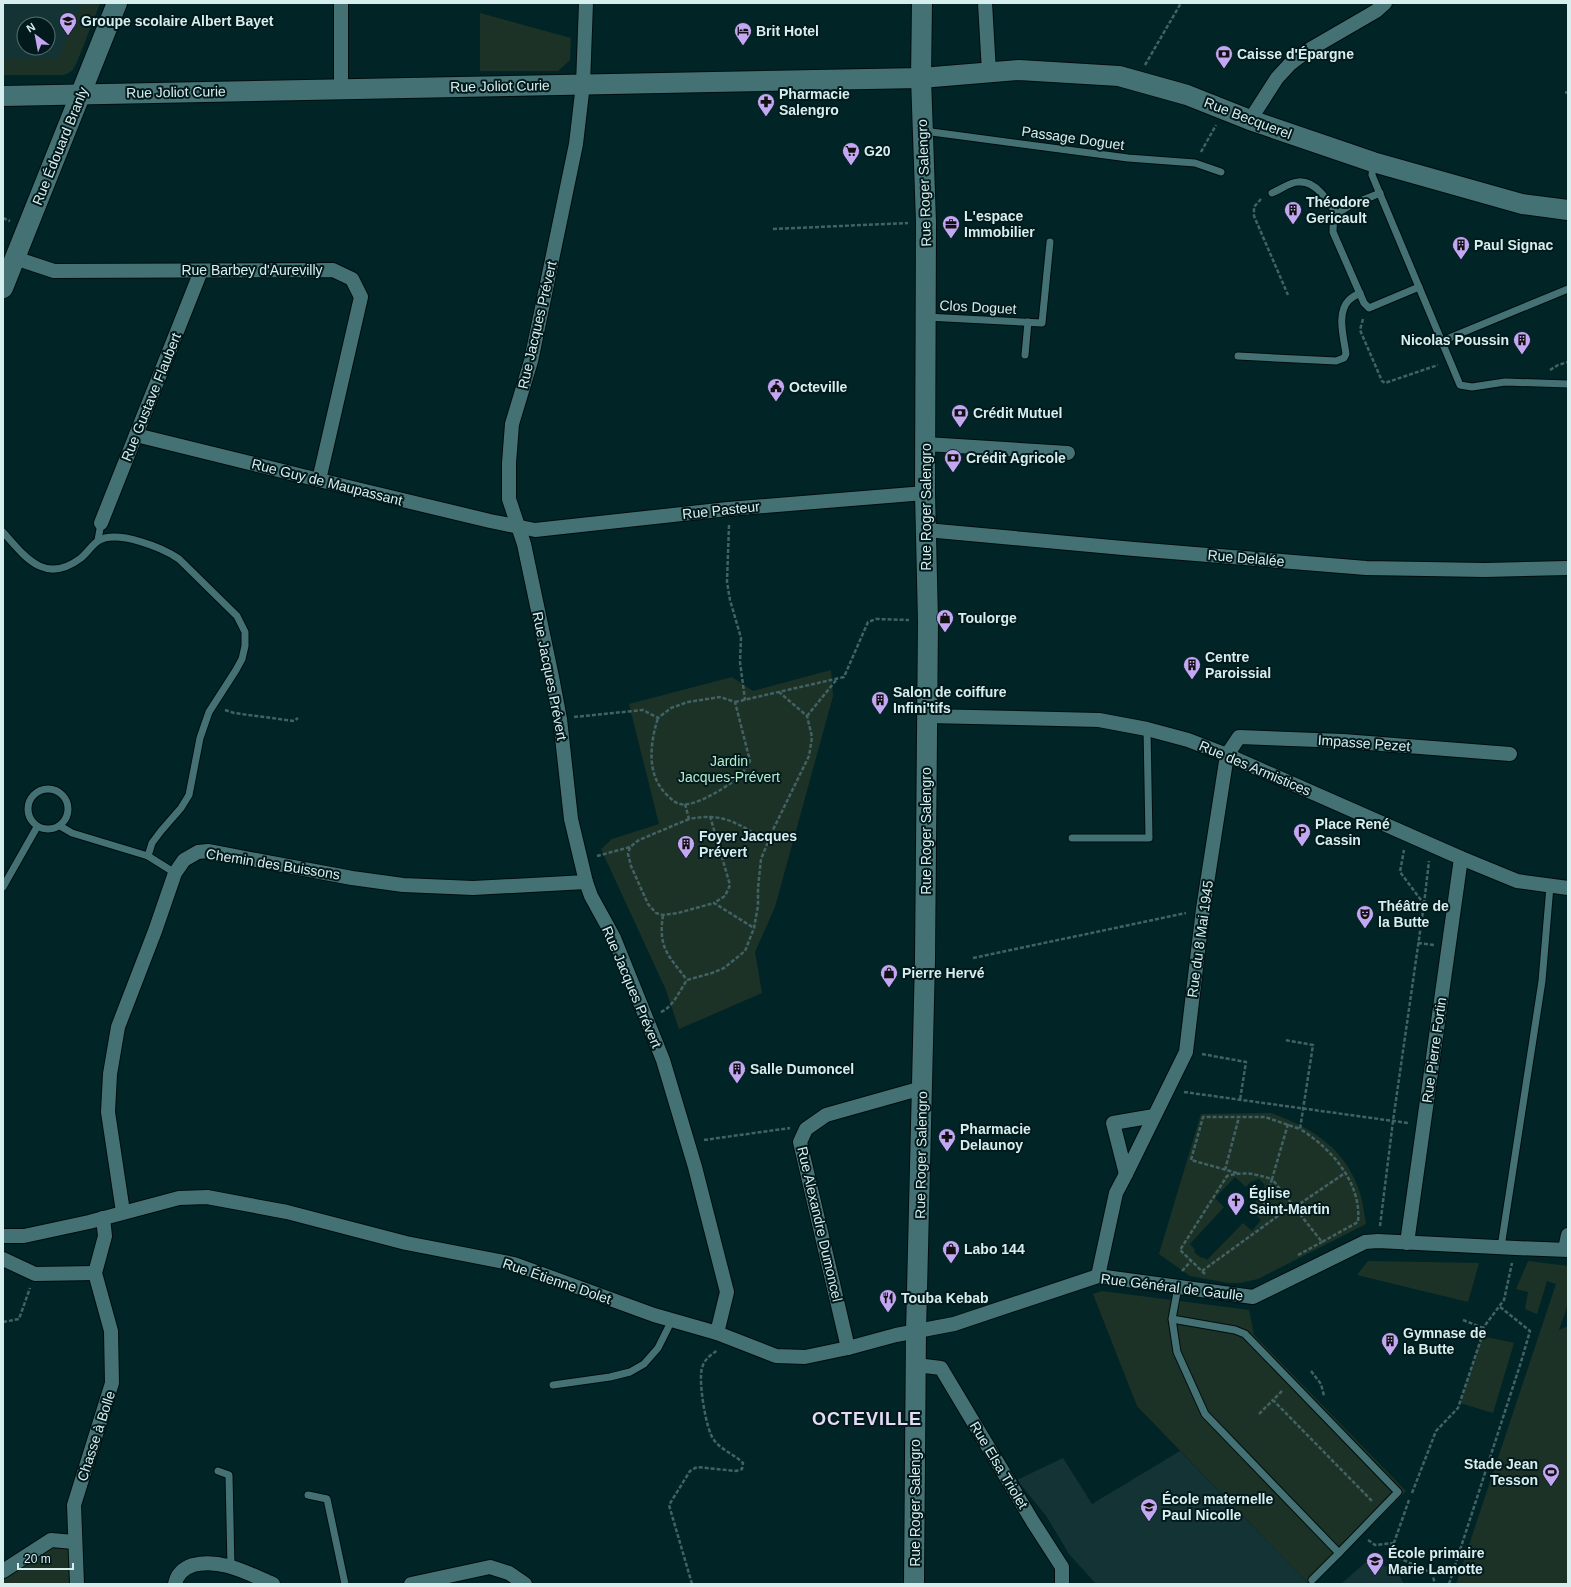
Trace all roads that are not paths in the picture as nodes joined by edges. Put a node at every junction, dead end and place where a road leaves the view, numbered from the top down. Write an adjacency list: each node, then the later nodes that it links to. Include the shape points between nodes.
1 (117, 3): 11 (main road, Rue Édouard Branly)
2 (341, 3): 10 (street)
3 (586, 3): 9 (street, Rue Jacques Prévert)
4 (922, 3): 8 (main road, Rue Roger Salengro)
5 (985, 3): 7 (street)
6 (1385, 3): 13 (street, via 1290,64 1277,78)
7 (989, 72): 8 (main road, Rue Becquerel); 13 (main road, Rue Becquerel, via 1039,70 1119,76 1187,95)
8 (920, 78): 9 (main road, Rue Joliot Curie); 14 (main road, Rue Roger Salengro)
9 (584, 84): 10 (main road, Rue Joliot Curie); 40 (street, Rue Jacques Prévert, via 576,144 532,361 512,424 509,499)
10 (342, 89): 11 (main road, Rue Joliot Curie)
11 (80, 94): 12 (main road, Rue Joliot Curie); 22 (main road, Rue Édouard Branly)
12 (3, 96)
13 (1250, 120): 15 (main road, Rue Becquerel)
14 (922, 130): 16 (lane, Passage Doguet, via 1128,158 1195,164); 28 (main road, Rue Roger Salengro, via 926,222)
15 (1373, 162): 18 (lane, via 1372,175); 19 (main road, Rue Becquerel, via 1522,204)
16 (1221, 172)
17 (1272, 193): 20 (lane, via 1298,182 1308,183 1320,192)
18 (1380, 193): 20 (lane, via 1346,208); 24 (lane)
19 (1568, 210)
20 (1337, 215): 27 (lane, via 1333,232)
21 (1050, 242): 29 (lane, Clos Doguet, via 1042,323)
22 (15, 258): 23 (street, Rue Barbey d'Aurevilly, via 54,271); 25 (main road, Rue Édouard Branly)
23 (201, 270): 34 (street, Rue Gustave Flaubert); 37 (street, Rue Barbey d'Aurevilly, via 333,270 352,278 361,297)
24 (1419, 287): 27 (lane, via 1369,308); 30 (lane)
25 (3, 288)
26 (1568, 289): 30 (lane)
27 (1360, 293): 32 (lane, via 1348,300 1343,308 1346,354 1344,358 1336,361)
28 (926, 317): 29 (lane, Clos Doguet); 35 (main road, Rue Roger Salengro)
29 (1028, 322): 31 (lane, Clos Doguet)
30 (1442, 341): 33 (lane, via 1460,385 1472,388 1505,382)
31 (1025, 355)
32 (1238, 356)
33 (1568, 384)
34 (136, 435): 37 (street, Rue Guy de Maupassant); 39 (street, Rue Gustave Flaubert)
35 (926, 444): 36 (street); 38 (main road, Rue Roger Salengro)
36 (1068, 453)
37 (319, 480): 40 (street, Rue Guy de Maupassant)
38 (925, 493): 40 (street, Rue Pasteur, via 728,509 535,530); 41 (main road, Rue Roger Salengro)
39 (101, 523): 43 (lane)
40 (518, 526): 55 (street, Rue Jacques Prévert, via 524,544 560,719 571,819)
41 (926, 530): 44 (street, Rue Delalée, via 1366,568); 45 (main road, Rue Roger Salengro)
42 (3, 532): 43 (lane, via 27,559 38,566 53,569 62,569 82,557)
43 (98, 540): 52 (lane, via 122,538 170,553 237,616 245,632 242,659 209,712 200,738 190,795 160,831 152,843)
44 (1568, 568)
45 (927, 716): 46 (street, Rue des Armistices, via 1099,720); 59 (main road, Rue Roger Salengro)
46 (1147, 729): 48 (street, Rue des Armistices, via 1188,740); 51 (lane, via 1149,838)
47 (1510, 754): 48 (street, Impasse Pezet, via 1343,741 1239,737)
48 (1227, 755): 53 (street, Rue des Armistices); 60 (street, Rue du 8 Mai 1945, via 1203,909 1186,1052)
49 (60, 826): 50 (lane, via 49,830); 50 (lane, via 68,815 67,802 58,792 45,789 33,794 27,806 29,818); 52 (lane, via 72,833)
50 (37, 827): 57 (lane)
51 (1072, 838)
52 (148, 856): 54 (lane)
53 (1461, 858): 56 (street, Rue des Armistices, via 1517,880); 65 (street, Rue Pierre Fortin)
54 (175, 873): 55 (street, Chemin des Buissons, via 184,860 198,852 208,851 403,885 473,888); 62 (street, Chemin des Buissons, via 118,1027 110,1074 108,1112)
55 (586, 882): 75 (street, Rue Jacques Prévert, via 614,938 663,1060 727,1292)
56 (1550, 886): 58 (street, Rue des Armistices); 67 (lane, via 1542,981)
57 (3, 887)
58 (1568, 888)
59 (922, 1088): 74 (main road, Rue Roger Salengro); 76 (street, Rue Alexandre Dumoncel, via 826,1115 806,1129 800,1142)
60 (1154, 1116): 61 (street, Rue du 8 Mai 1945); 61 (street, via 1113,1124)
61 (1126, 1174): 70 (street, Rue du 8 Mai 1945, via 1116,1193)
62 (123, 1212): 63 (street, Rue Étienne Dolet); 73 (street, Rue Étienne Dolet, via 179,1198 207,1197 288,1212 406,1243 514,1264)
63 (104, 1218): 64 (street, Rue Étienne Dolet, via 24,1236); 69 (street, via 106,1236)
64 (3, 1236)
65 (1407, 1243): 67 (street, Rue Général de Gaulle); 71 (street, Rue Général de Gaulle, via 1365,1242 1253,1297)
66 (1567, 1245): 67 (street, Rue Général de Gaulle)
67 (1501, 1247)
68 (3, 1259): 69 (street, via 35,1274)
69 (95, 1273): 81 (street, Chasse à Bolle, via 111,1331 112,1383 74,1506)
70 (1098, 1276): 71 (street, Rue Général de Gaulle); 74 (street, Rue Général de Gaulle, via 954,1324)
71 (1178, 1287): 72 (lane)
72 (1172, 1319): 82 (lane, via 1177,1352 1205,1414); 82 (lane, via 1245,1334 1398,1492)
73 (672, 1320): 75 (street, Rue Étienne Dolet); 78 (lane, via 658,1348 644,1364 630,1372)
74 (916, 1332): 76 (street, Rue Étienne Dolet); 77 (main road, Rue Roger Salengro)
75 (718, 1333): 76 (street, Rue Étienne Dolet, via 776,1356 805,1357)
76 (848, 1348)
77 (916, 1365): 92 (main road, Rue Roger Salengro); 93 (street, Rue Elsa Triolet, via 941,1368 1062,1567)
78 (553, 1385)
79 (218, 1471): 83 (lane, via 229,1475)
80 (308, 1494): 89 (lane, via 327,1499)
81 (74, 1542): 84 (street, via 51,1540); 86 (street, Chasse à Bolle)
82 (1339, 1553): 85 (lane)
83 (231, 1567): 87 (street, via 204,1563 186,1567 176,1578); 88 (street)
84 (3, 1570)
85 (1312, 1580)
86 (77, 1584)
87 (175, 1584)
88 (273, 1584)
89 (345, 1584)
90 (411, 1584): 91 (street, via 490,1568 509,1573)
91 (525, 1584)
92 (914, 1584)
93 (1062, 1584)

